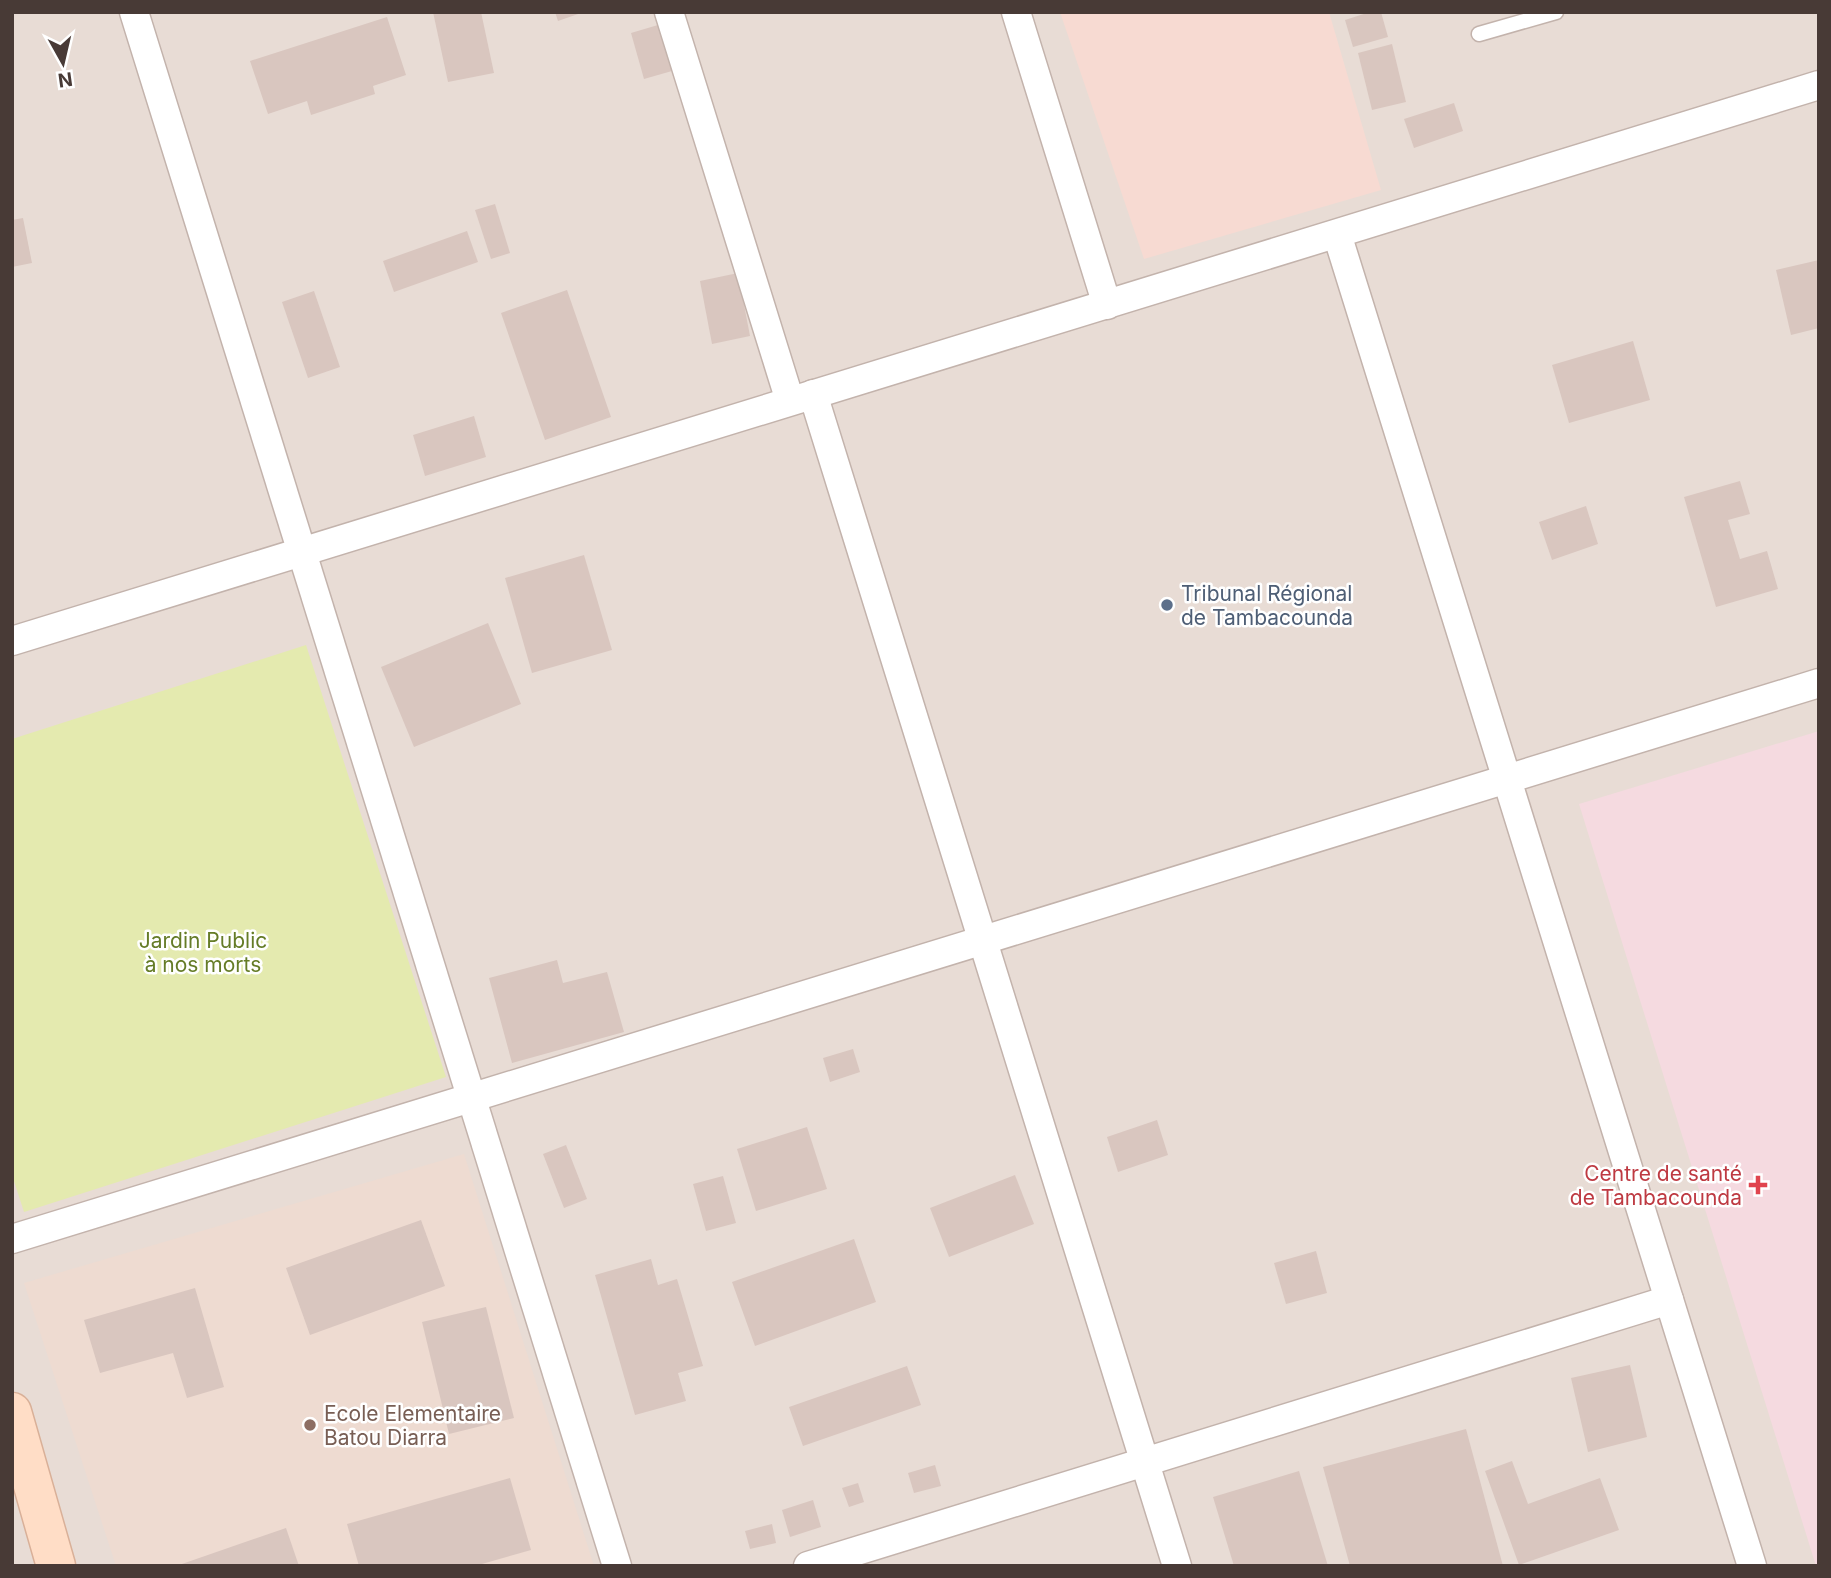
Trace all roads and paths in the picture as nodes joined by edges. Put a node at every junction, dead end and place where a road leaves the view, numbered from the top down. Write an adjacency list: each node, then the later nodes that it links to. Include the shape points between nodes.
1 (134, 12): 10 (street)
2 (669, 12): 9 (street)
3 (1016, 12): 8 (street)
4 (1556, 12): 5 (lane)
5 (1479, 34)
6 (1819, 85): 7 (street)
7 (1337, 234): 8 (street); 13 (street)
8 (1107, 305): 9 (street)
9 (802, 398): 10 (street); 14 (street)
10 (301, 552): 11 (street); 15 (street)
11 (12, 641)
12 (1819, 683): 13 (street)
13 (1507, 779): 14 (street); 17 (street)
14 (983, 941): 15 (street); 19 (street)
15 (472, 1098): 16 (street); 21 (street)
16 (12, 1239)
17 (1669, 1300): 19 (street); 24 (street)
18 (12, 1412): 20 (main road)
19 (1145, 1462): 22 (street); 23 (street)
20 (56, 1566)
21 (617, 1566)
22 (808, 1566)
23 (1177, 1566)
24 (1752, 1566)

